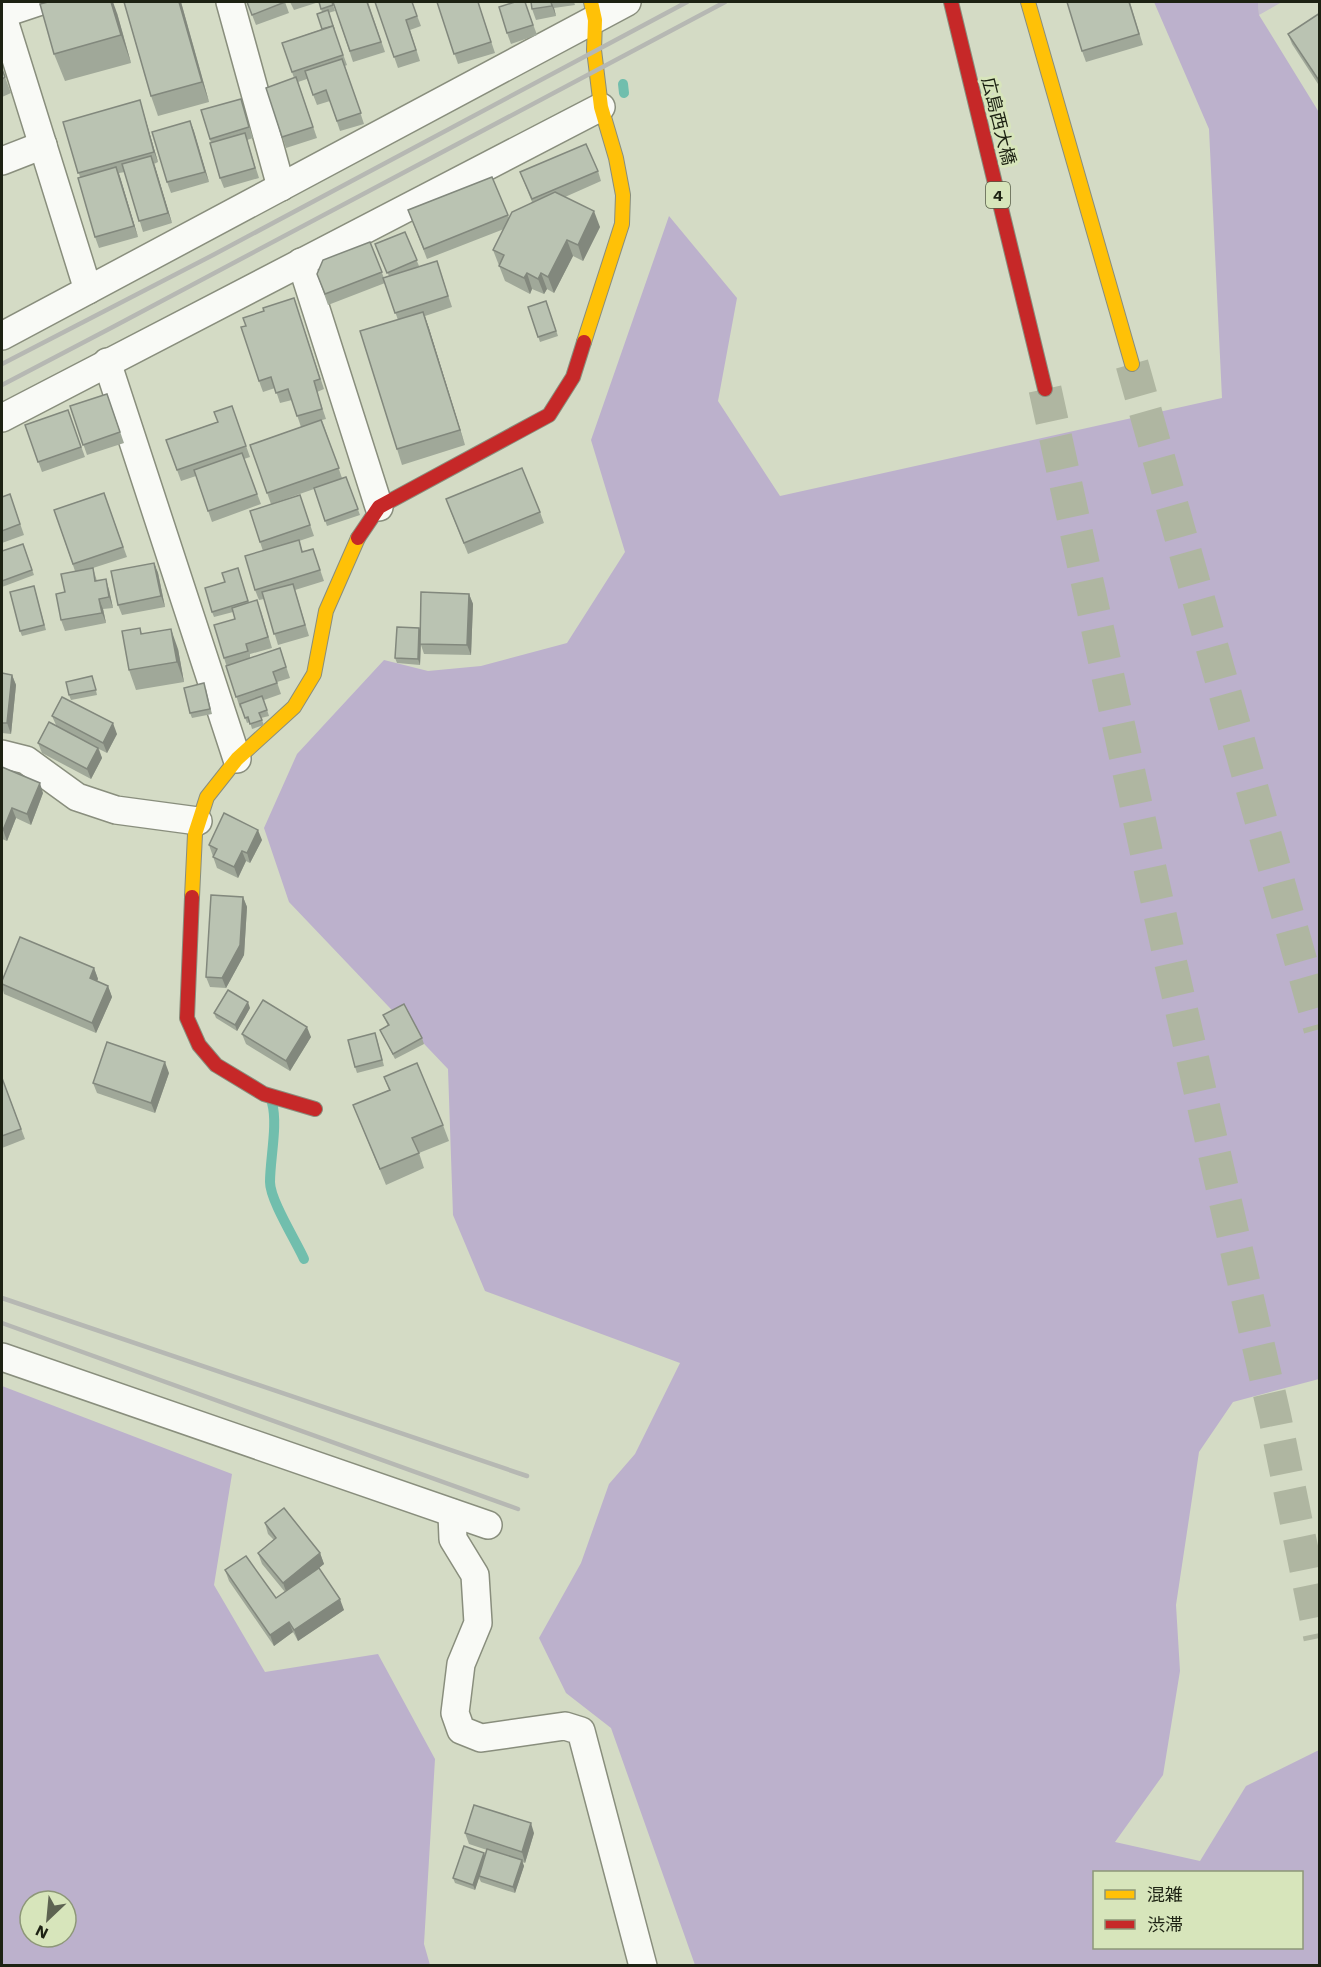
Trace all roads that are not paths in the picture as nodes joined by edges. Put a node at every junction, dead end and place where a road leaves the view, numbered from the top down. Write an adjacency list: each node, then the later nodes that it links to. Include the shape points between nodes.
1 (38, 2): 7 (street)
2 (230, 2): 11 (street)
3 (627, 2): 6 (street)
4 (951, 2): 17 (main road, 広島西大橋 / 4)
5 (1028, 2): 16 (main road)
6 (593, 10): 8 (main road); 11 (street)
7 (2, 14): 9 (street)
8 (601, 107): 12 (street); 19 (main road, via 624,195 622,224 573,377 549,415)
9 (43, 145): 10 (street); 13 (street)
10 (2, 161)
11 (281, 187): 13 (street)
12 (301, 262): 15 (street); 19 (street)
13 (88, 290): 14 (street)
14 (2, 336)
15 (107, 362): 18 (street); 21 (street)
16 (1132, 364)
17 (1045, 389)
18 (2, 418)
19 (379, 507): 21 (main road, via 354,544 326,611 314,674 294,707)
20 (2, 754): 22 (street, via 26,760 77,797 116,810)
21 (237, 759): 22 (main road, via 207,797)
22 (198, 821): 23 (main road, via 187,1018 199,1045 216,1065 264,1094)
23 (315, 1108)
24 (2, 1357): 25 (street)
25 (452, 1513): 26 (street); 27 (street, via 453,1539 475,1575 478,1623 461,1664 455,1713 461,1730 481,1738 565,1726 581,1731)
26 (488, 1526)
27 (643, 1965)

